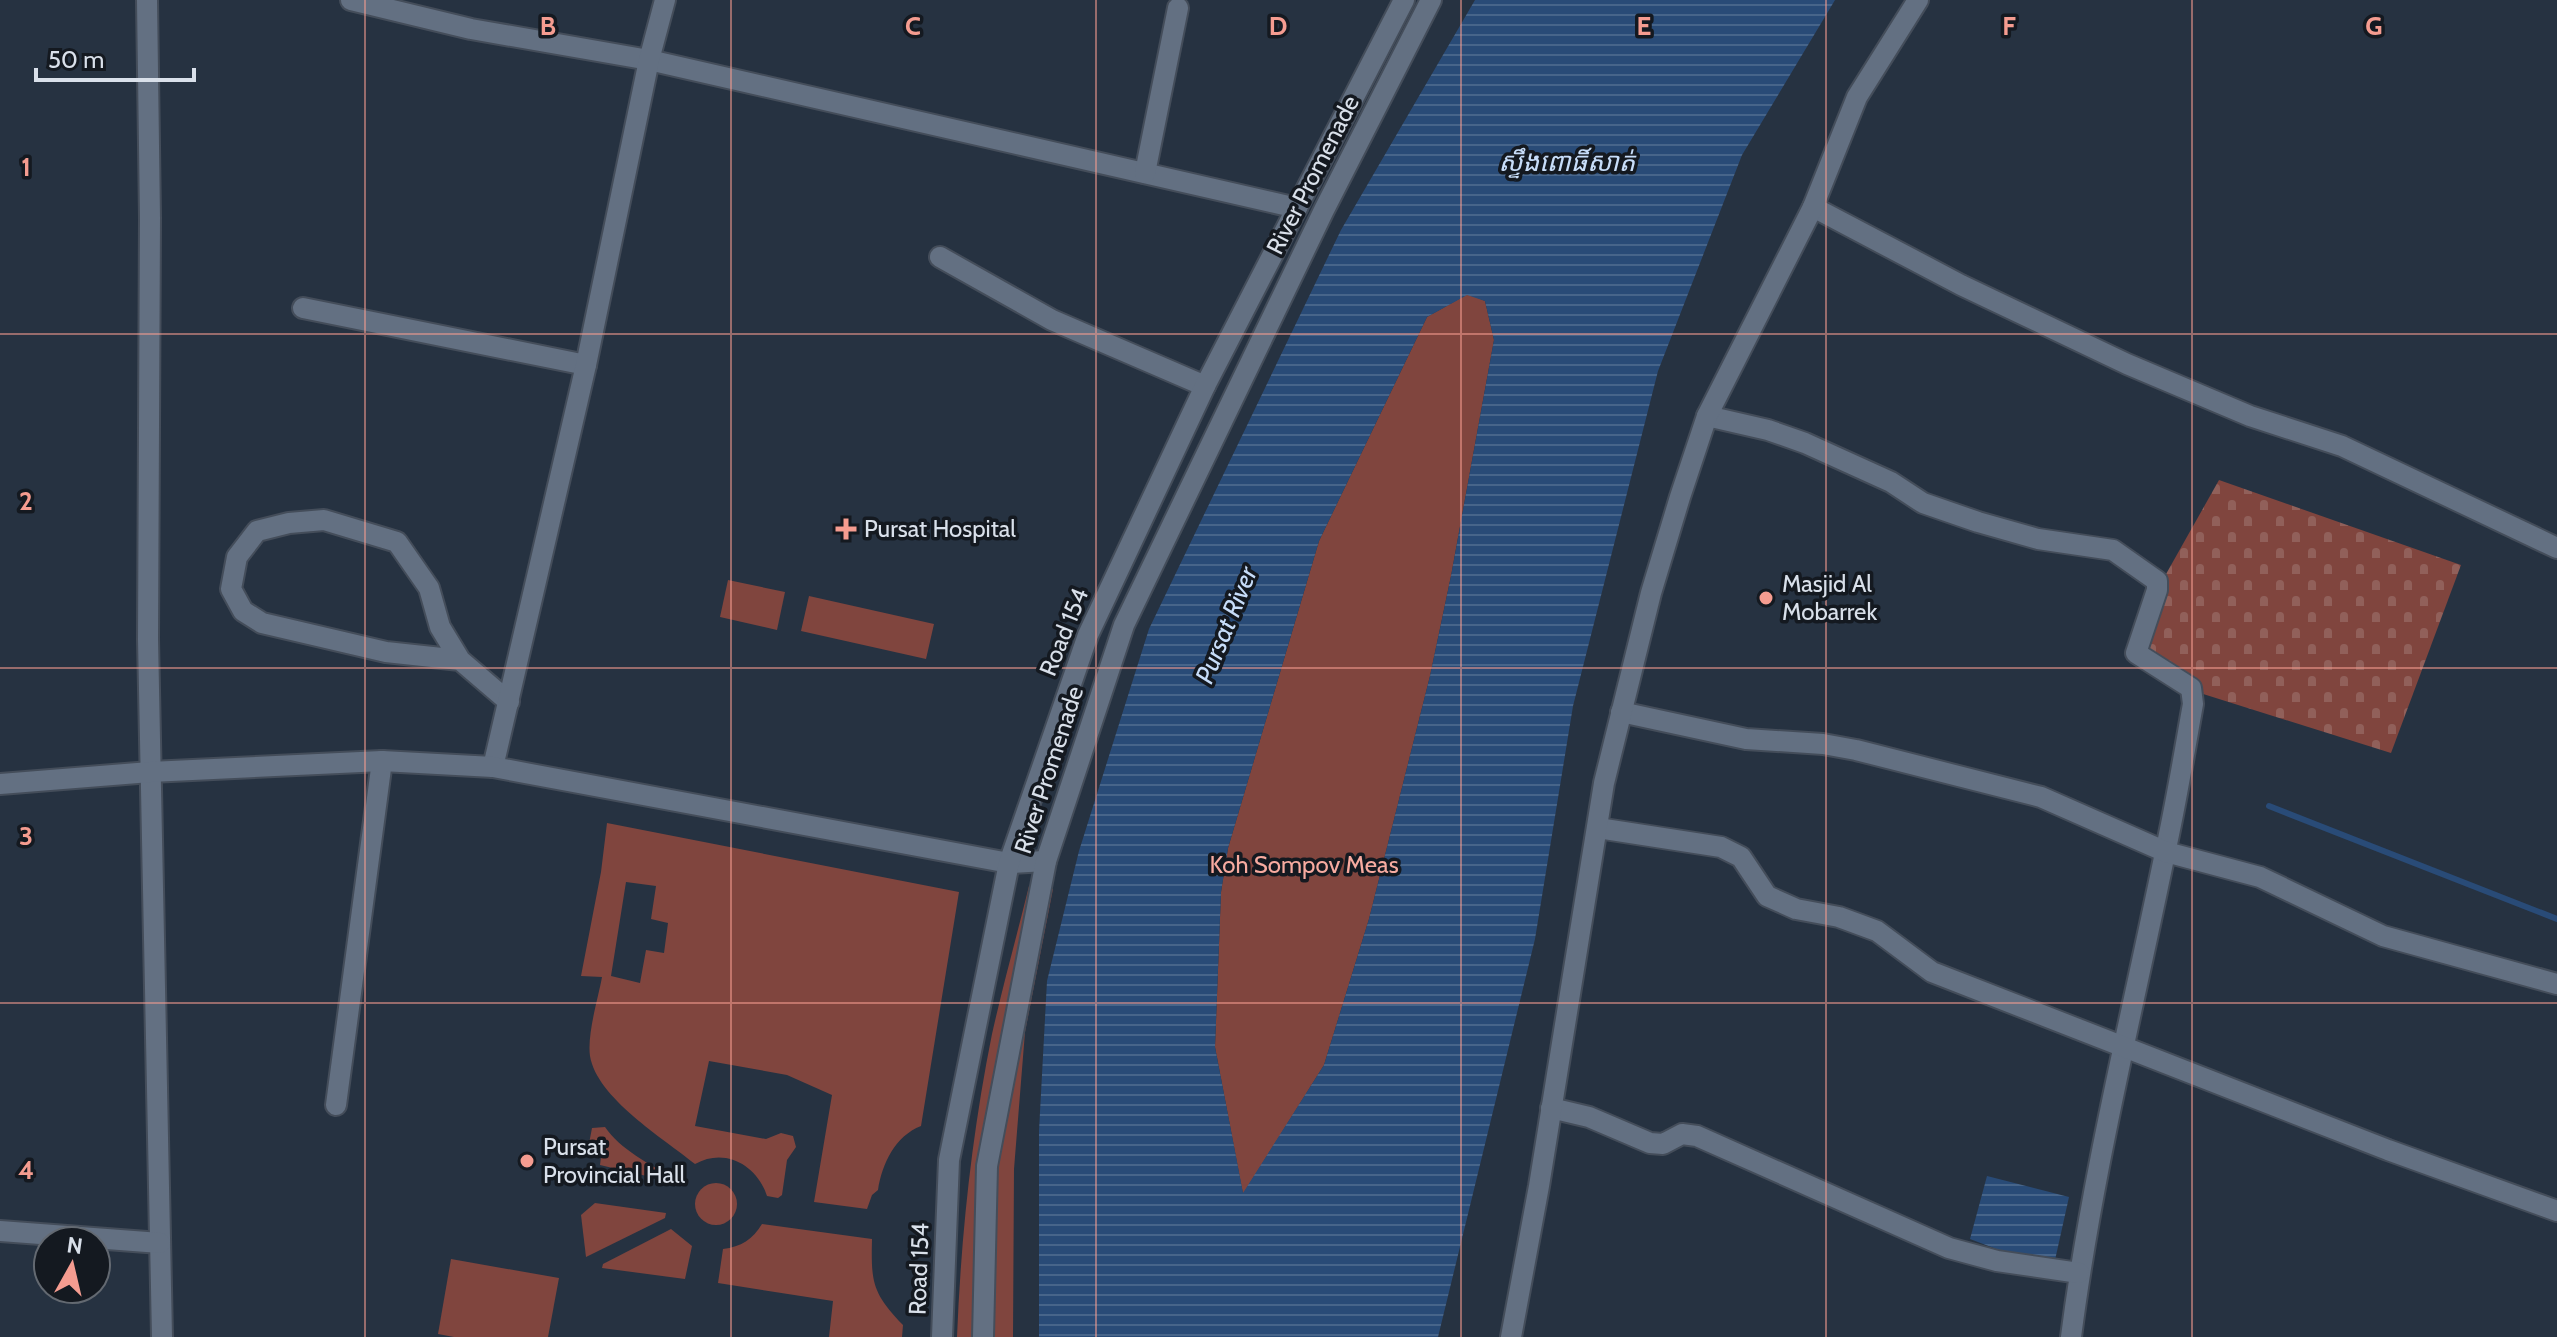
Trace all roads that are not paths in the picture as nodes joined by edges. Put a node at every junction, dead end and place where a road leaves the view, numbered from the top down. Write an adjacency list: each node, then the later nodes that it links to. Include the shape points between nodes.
1 (147, 0): 23 (street)
2 (351, 0): 8 (street, via 471,29)
3 (665, 0): 8 (street)
4 (1404, 0): 11 (street, Road 154)
5 (1431, 0): 27 (street, River Promenade, via 1124,625)
6 (1918, 0): 10 (street, via 1857,97)
7 (1178, 8): 9 (street)
8 (649, 60): 9 (street); 14 (street)
9 (1145, 173): 11 (street)
10 (1813, 207): 16 (street); 17 (street, via 2127,364 2250,416 2342,446)
11 (1297, 208): 15 (street, Road 154)
12 (940, 257): 15 (street, via 1052,320)
13 (303, 308): 14 (street)
14 (586, 365): 19 (street)
15 (1205, 386): 28 (street, Road 154, via 1088,635)
16 (1707, 416): 20 (street, via 1651,593); 26 (street, via 1805,443 1891,482 1923,503 1978,522 2038,539 2113,550 2157,581 2136,653 2191,688 2193,704)
17 (2557, 548)
18 (460, 660): 18 (street, via 386,652 262,623 243,611 231,589 237,557 257,531 289,523 324,520 397,542 429,588 440,627); 19 (street)
19 (509, 702): 22 (street)
20 (1621, 712): 25 (street); 26 (street, via 1746,739 1856,750 2041,797)
21 (382, 761): 22 (street); 23 (street); 31 (street)
22 (493, 767): 28 (street)
23 (150, 772): 24 (street); 35 (street)
24 (0, 784)
25 (1598, 828): 30 (street, via 1721,847 1741,857 1767,896 1877,931 1932,972); 32 (street)
26 (2166, 852): 29 (street, via 2260,877 2383,936); 30 (street)
27 (1046, 861): 28 (street); 39 (street, River Promenade, via 987,1166)
28 (1009, 863): 38 (street, Road 154, via 949,1160)
29 (2557, 984)
30 (2122, 1047): 33 (street); 36 (street)
31 (336, 1105)
32 (1551, 1108): 36 (street, via 1589,1117 1650,1143 1663,1144 1682,1134 1697,1136 1949,1248); 40 (street)
33 (2557, 1211)
34 (0, 1231): 35 (street)
35 (160, 1243): 37 (street)
36 (2079, 1273): 41 (street)
37 (162, 1337)
38 (942, 1337)
39 (983, 1337)
40 (1511, 1337)
41 (2071, 1337)

